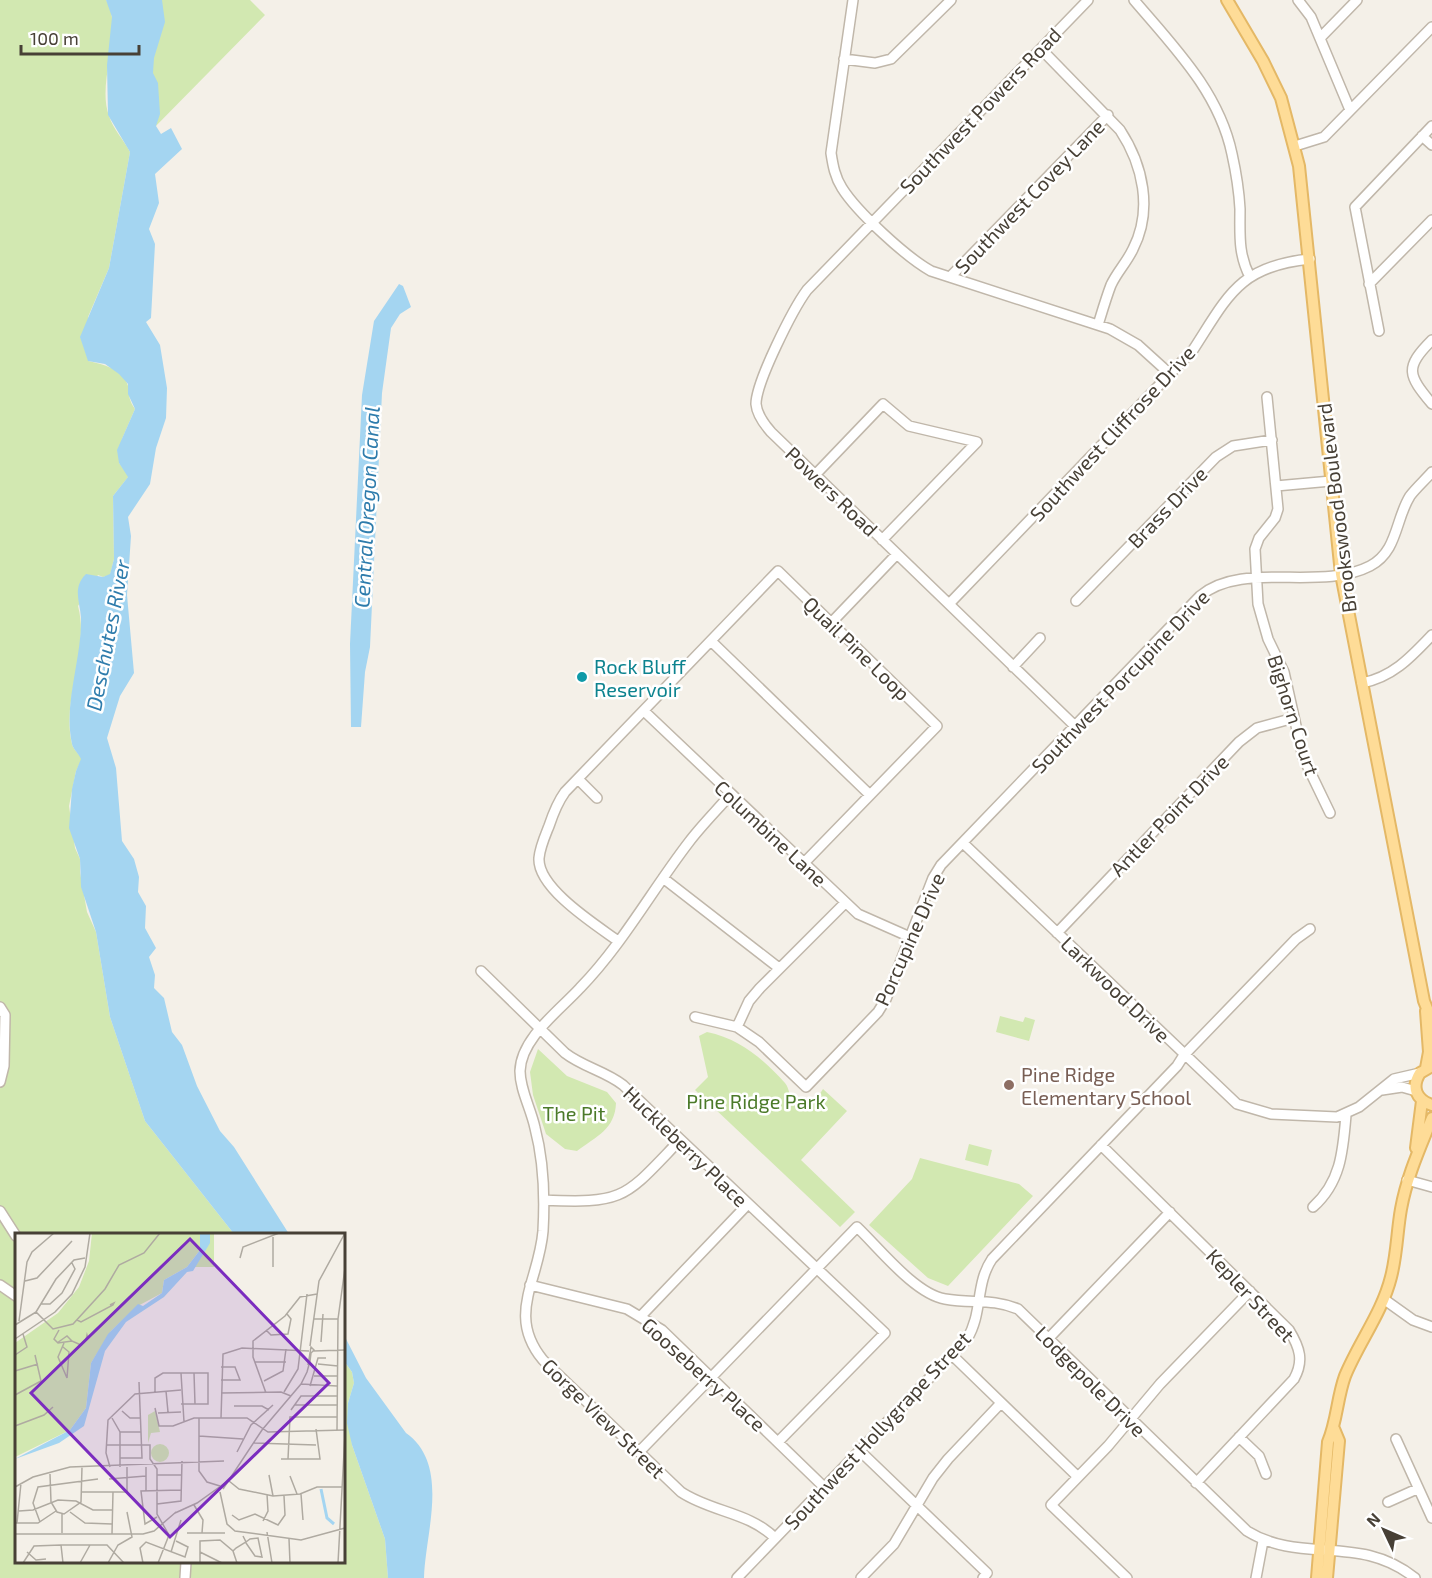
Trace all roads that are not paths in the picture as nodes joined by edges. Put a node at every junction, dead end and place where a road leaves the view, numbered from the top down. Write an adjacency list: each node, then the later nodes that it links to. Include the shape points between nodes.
1 (853, 0): 13 (street)
2 (951, 0): 13 (street, via 891,59 875,63)
3 (1088, 0): 12 (street, Southwest Powers Road)
4 (1134, 0): 23 (street, via 1196,75 1224,125 1236,175 1241,256)
5 (1217, 0): 9 (main road, Brookswood Boulevard)
6 (1227, 0): 9 (main road, Brookswood Boulevard)
7 (1298, 0): 11 (street)
8 (1357, 0): 11 (street)
9 (1235, 16): 19 (main road, Brookswood Boulevard, via 1272,80)
10 (1432, 27): 14 (street)
11 (1320, 38): 14 (street)
12 (1041, 49): 15 (street); 21 (street, Southwest Powers Road)
13 (844, 59): 21 (street, via 832,139 833,166 843,189)
14 (1350, 110): 19 (street, via 1324,137)
15 (1108, 115): 24 (street, Southwest Covey Lane); 26 (street, via 1130,144 1144,205 1139,237 1110,287)
16 (1432, 126): 17 (street)
17 (1422, 135): 18 (street); 25 (street, via 1355,207)
18 (1432, 145)
19 (1295, 147): 22 (main road, Brookswood Boulevard)
20 (1432, 220): 25 (street)
21 (872, 221): 24 (street, via 919,264); 34 (street, Powers Road, via 820,274 796,305 758,396 762,423)
22 (1310, 259): 23 (street, Southwest Cliffrose Drive, via 1277,264); 35 (main road, Brookswood Boulevard)
23 (1250, 277): 29 (street, Southwest Cliffrose Drive, via 1226,298 1193,350)
24 (950, 278): 26 (street)
25 (1369, 284): 27 (street)
26 (1098, 325): 29 (street, via 1138,345)
27 (1379, 331)
28 (1432, 340): 31 (street, via 1411,369 1414,382)
29 (1170, 374): 42 (street, Southwest Cliffrose Drive)
30 (1267, 397): 32 (street, Bighorn Court)
31 (1432, 404)
32 (1272, 440): 36 (street, Bighorn Court); 41 (street, Brass Drive, via 1233,446 1216,457)
33 (1432, 472): 39 (street, Southwest Porcupine Drive, via 1411,495 1387,551 1370,566)
34 (814, 476): 37 (street, Powers Road); 37 (street, via 883,404 909,426 977,442)
35 (1331, 481): 36 (street); 39 (main road, Brookswood Boulevard)
36 (1276, 486): 40 (street, Bighorn Court, via 1278,513 1255,549)
37 (882, 540): 38 (street, Powers Road)
38 (897, 554): 42 (street, Powers Road); 43 (street)
39 (1341, 574): 40 (street, Southwest Porcupine Drive); 48 (main road, Brookswood Boulevard)
40 (1256, 580): 50 (street, Bighorn Court, via 1262,623 1284,672); 51 (street, Southwest Porcupine Drive, via 1227,582 1209,589)
41 (1077, 601)
42 (949, 604): 47 (street, Powers Road)
43 (831, 623): 46 (street, Quail Pine Loop, via 777,572); 54 (street, Quail Pine Loop, via 937,726)
44 (1432, 635): 48 (street, via 1402,665)
45 (1040, 638): 47 (street)
46 (711, 641): 49 (street, Quail Pine Loop); 54 (street)
47 (1013, 667): 51 (street, Powers Road)
48 (1362, 683): 67 (main road, Brookswood Boulevard)
49 (644, 711): 52 (street, Quail Pine Loop); 53 (street, Columbine Lane)
50 (1294, 718): 56 (street, Bighorn Court, via 1303,757); 62 (street, Antler Point Drive, via 1257,728 1239,742)
51 (1075, 726): 57 (street, Southwest Porcupine Drive)
52 (578, 779): 55 (street); 64 (street, Quail Pine Loop, via 557,804 542,845 540,868 574,908)
53 (730, 795): 58 (street, Columbine Lane); 59 (street, Gorge View Street)
54 (870, 795): 58 (street, Quail Pine Loop)
55 (597, 798)
56 (1330, 813)
57 (963, 843): 62 (street, Larkwood Drive); 63 (street, Porcupine Drive, via 933,878)
58 (804, 863): 60 (street, Columbine Lane)
59 (663, 878): 64 (street, Gorge View Street); 65 (street)
60 (845, 903): 63 (street, Columbine Lane, via 868,921); 65 (street)
61 (1310, 929): 74 (street, Southwest Hollygrape Street)
62 (1057, 933): 74 (street, Larkwood Drive)
63 (910, 937): 71 (street, Porcupine Drive, via 878,1012 806,1087 759,1042)
64 (618, 940): 72 (street, Gorge View Street, via 595,973)
65 (779, 968): 71 (street, via 749,1001)
66 (481, 971): 72 (street, Huckleberry Place)
67 (1427, 1003): 70 (main road, Brookswood Boulevard); 75 (main road, Brookswood Boulevard)
68 (0, 1007): 73 (street, via 5,1015)
69 (695, 1017): 71 (street)
70 (1432, 1021)
71 (737, 1027)
72 (540, 1030): 81 (street, Huckleberry Place, via 575,1061 623,1085); 86 (street, Gorge View Street, via 525,1050 520,1070 542,1159)
73 (2, 1032): 76 (street, via 4,1066)
74 (1184, 1054): 79 (street, Larkwood Drive, via 1224,1093 1251,1110); 82 (street, Southwest Hollygrape Street)
75 (1426, 1069): 77 (street, via 1394,1079); 78 (main road, Brookswood Boulevard, via 1415,1083)
76 (0, 1082)
77 (1380, 1090): 78 (street, via 1402,1087); 79 (street)
78 (1423, 1099): 83 (main road)
79 (1346, 1115): 88 (street, via 1340,1169 1334,1183)
80 (1432, 1118): 83 (main road)
81 (680, 1140): 86 (street, via 624,1194 593,1203); 87 (street, Huckleberry Place)
82 (1101, 1145): 90 (street, Kepler Street); 97 (street, Southwest Hollygrape Street, via 992,1259 980,1280)
83 (1415, 1155): 84 (main road)
84 (1407, 1180): 85 (street); 98 (main road)
85 (1432, 1187)
86 (544, 1200): 94 (street, Gorge View Street, via 541,1244)
87 (748, 1204): 92 (street, Huckleberry Place); 99 (street)
88 (1313, 1207)
89 (0, 1211): 91 (street)
90 (1170, 1212): 95 (street, Kepler Street); 101 (street)
91 (15, 1234)
92 (815, 1269): 97 (street, Lodgepole Drive, via 856,1227 931,1295); 103 (street); 108 (street, Huckleberry Place, via 885,1333)
93 (0, 1285): 96 (street)
94 (530, 1285): 99 (street, Gooseberry Place); 110 (street, Gorge View Street, via 524,1320 535,1350)
95 (1250, 1291): 105 (street); 106 (street, Kepler Street, via 1289,1330 1298,1345 1300,1368 1294,1380)
96 (15, 1295)
97 (979, 1300): 101 (street, Lodgepole Drive, via 999,1301 1018,1309); 102 (street, Southwest Hollygrape Street, via 975,1326)
98 (1385, 1300): 100 (street, via 1413,1320); 121 (main road, via 1346,1376 1328,1442)
99 (641, 1316): 103 (street, Gooseberry Place, via 662,1330)
100 (1432, 1327)
101 (1048, 1339): 105 (street, Lodgepole Drive)
102 (952, 1355): 104 (street); 109 (street, Southwest Hollygrape Street)
103 (711, 1377): 108 (street, Gooseberry Place); 110 (street)
104 (1001, 1403): 112 (street); 117 (street, via 948,1459)
105 (1130, 1419): 112 (street); 113 (street, Lodgepole Drive)
106 (1239, 1437): 111 (street, via 1259,1456); 113 (street, Kepler Street)
107 (1396, 1439): 115 (street)
108 (778, 1442): 114 (street, Gooseberry Place)
109 (860, 1451): 114 (street, Southwest Hollygrape Street); 117 (street)
110 (639, 1452): 119 (street, Gorge View Street, via 697,1503 756,1522)
111 (1266, 1473)
112 (1078, 1476): 127 (street, via 1051,1504)
113 (1196, 1483): 120 (street, Lodgepole Drive, via 1232,1519)
114 (825, 1487): 119 (street, Southwest Hollygrape Street)
115 (1417, 1489): 116 (street); 118 (street)
116 (1388, 1502)
117 (917, 1506): 123 (street); 126 (street, via 894,1544)
118 (1432, 1518)
119 (775, 1538): 125 (street, Southwest Hollygrape Street)
120 (1263, 1541): 121 (street, Lodgepole Drive); 128 (street)
121 (1324, 1550): 129 (main road); 130 (main road); 131 (street, Lodgepole Drive, via 1372,1554 1389,1560)
122 (186, 1563): 124 (street)
123 (985, 1576)
124 (185, 1578)
125 (737, 1578)
126 (861, 1578)
127 (1127, 1578)
128 (1256, 1578)
129 (1317, 1578)
130 (1327, 1578)
131 (1415, 1578)

